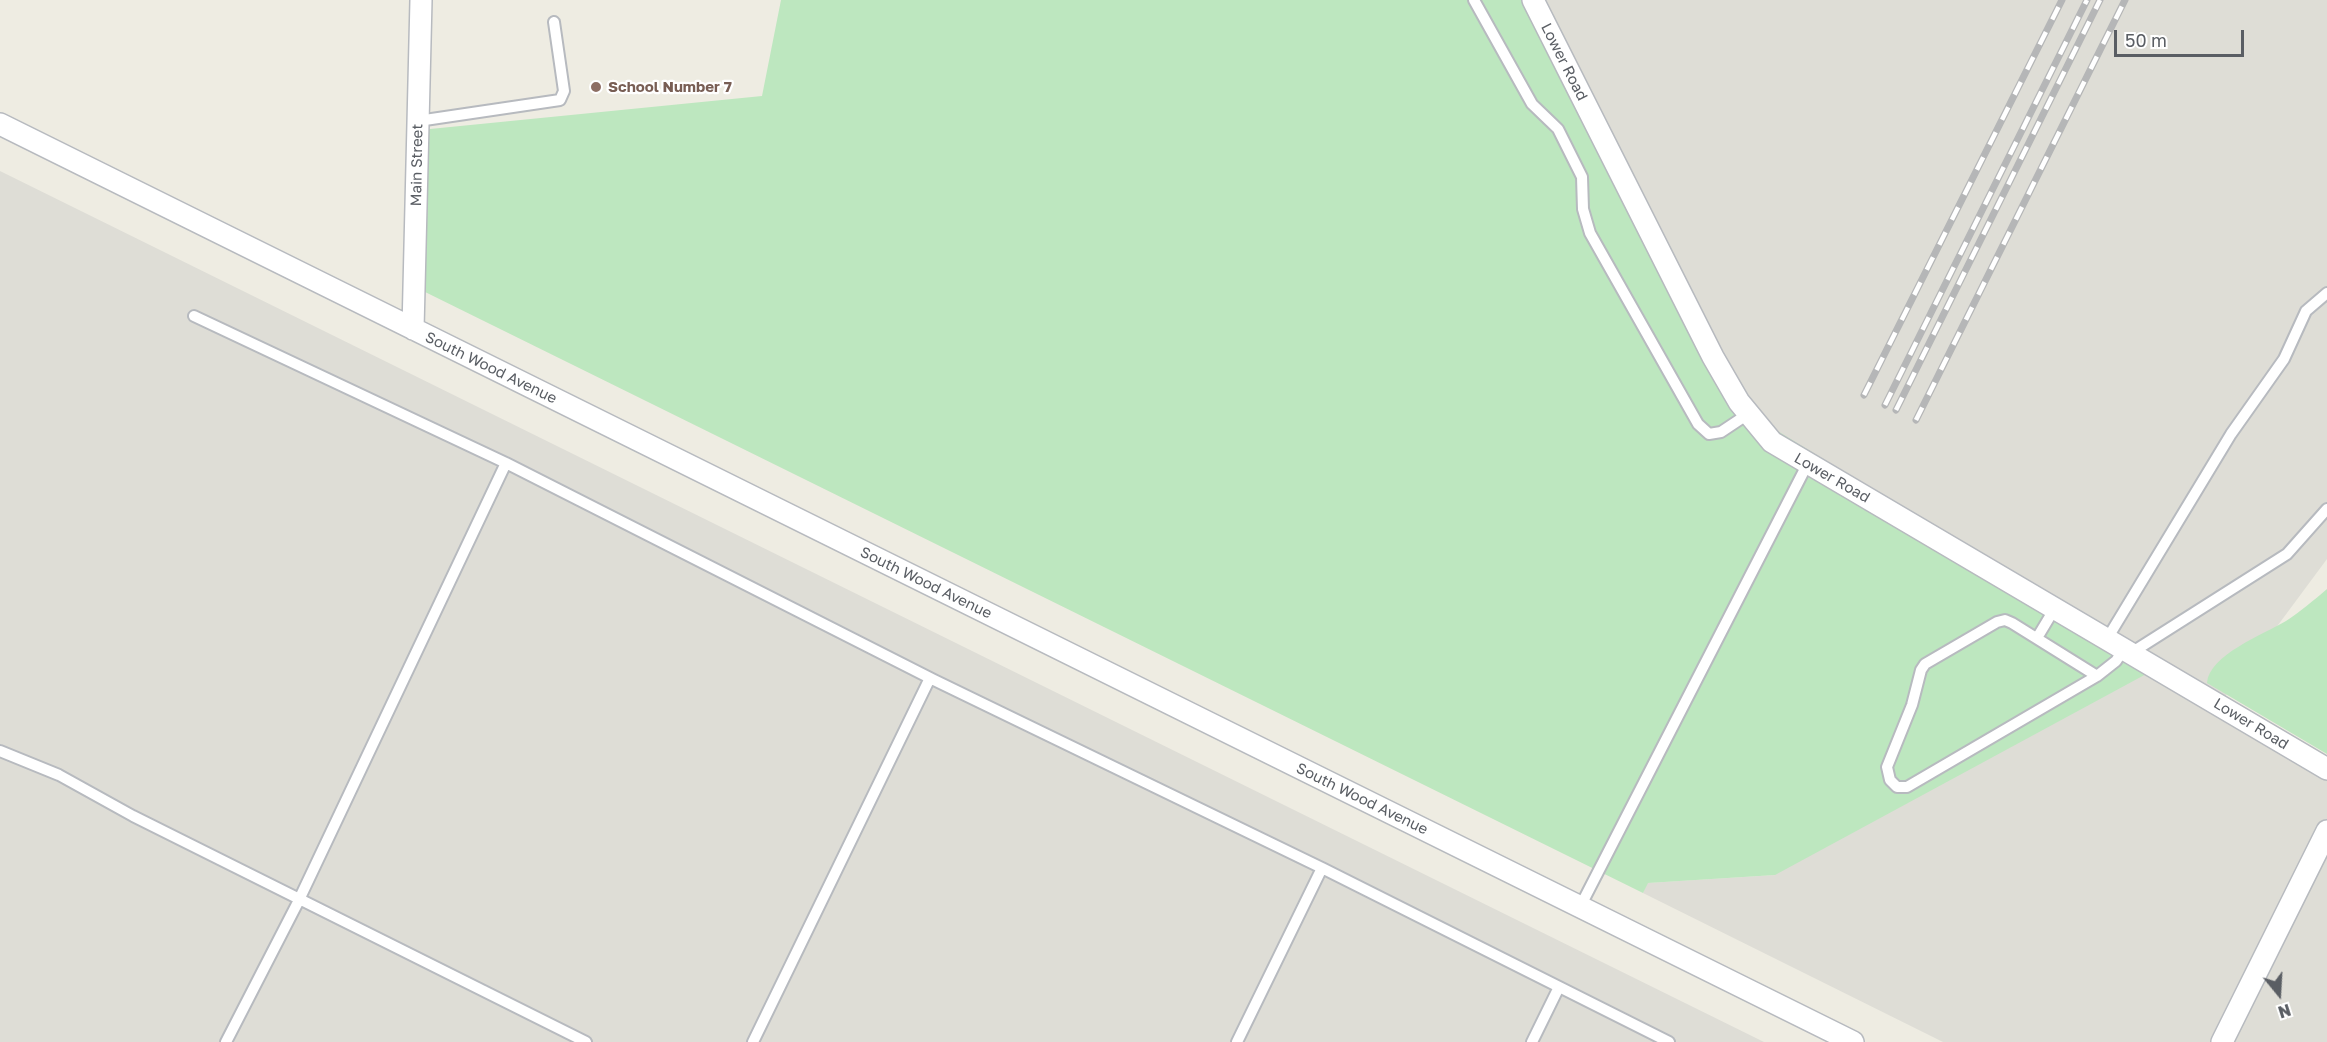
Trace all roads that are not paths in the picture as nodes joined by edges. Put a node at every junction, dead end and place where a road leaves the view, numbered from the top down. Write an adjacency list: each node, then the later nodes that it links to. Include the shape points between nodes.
1 (420, 0): 5 (street, Main Street)
2 (1474, 0): 10 (lane, via 1532,104 1558,129 1582,177 1583,210 1590,233 1698,424 1709,434 1722,432)
3 (1533, 0): 10 (street, Lower Road, via 1713,357)
4 (554, 22): 5 (lane, via 564,91 560,100)
5 (418, 122): 9 (street, Main Street)
6 (0, 124): 9 (street, South Wood Avenue)
7 (2327, 293): 16 (lane, via 2306,311 2284,359 2231,434)
8 (194, 316): 11 (lane)
9 (413, 329): 24 (street, South Wood Avenue)
10 (1748, 414): 12 (street, Lower Road, via 1772,442)
11 (506, 463): 18 (lane); 23 (lane)
12 (1808, 463): 14 (street, Lower Road); 24 (lane)
13 (2327, 509): 16 (lane, via 2287,554)
14 (2055, 608): 15 (lane); 16 (street, Lower Road)
15 (2037, 638): 17 (lane); 17 (lane, via 2012,623 2000,621 1925,664 1887,767 1893,784 1907,787)
16 (2121, 647): 17 (lane, via 2116,662); 20 (street, Lower Road)
17 (2097, 676)
18 (930, 678): 22 (lane); 28 (lane)
19 (0, 752): 23 (lane, via 59,775)
20 (2327, 769)
21 (2327, 831): 33 (street)
22 (1322, 868): 25 (lane); 29 (lane)
23 (299, 899): 26 (lane); 27 (lane)
24 (1580, 907): 32 (street, South Wood Avenue)
25 (1559, 987): 30 (lane); 31 (lane)
26 (226, 1042)
27 (586, 1042)
28 (753, 1042)
29 (1238, 1042)
30 (1532, 1042)
31 (1669, 1042)
32 (1853, 1042)
33 (2222, 1042)

